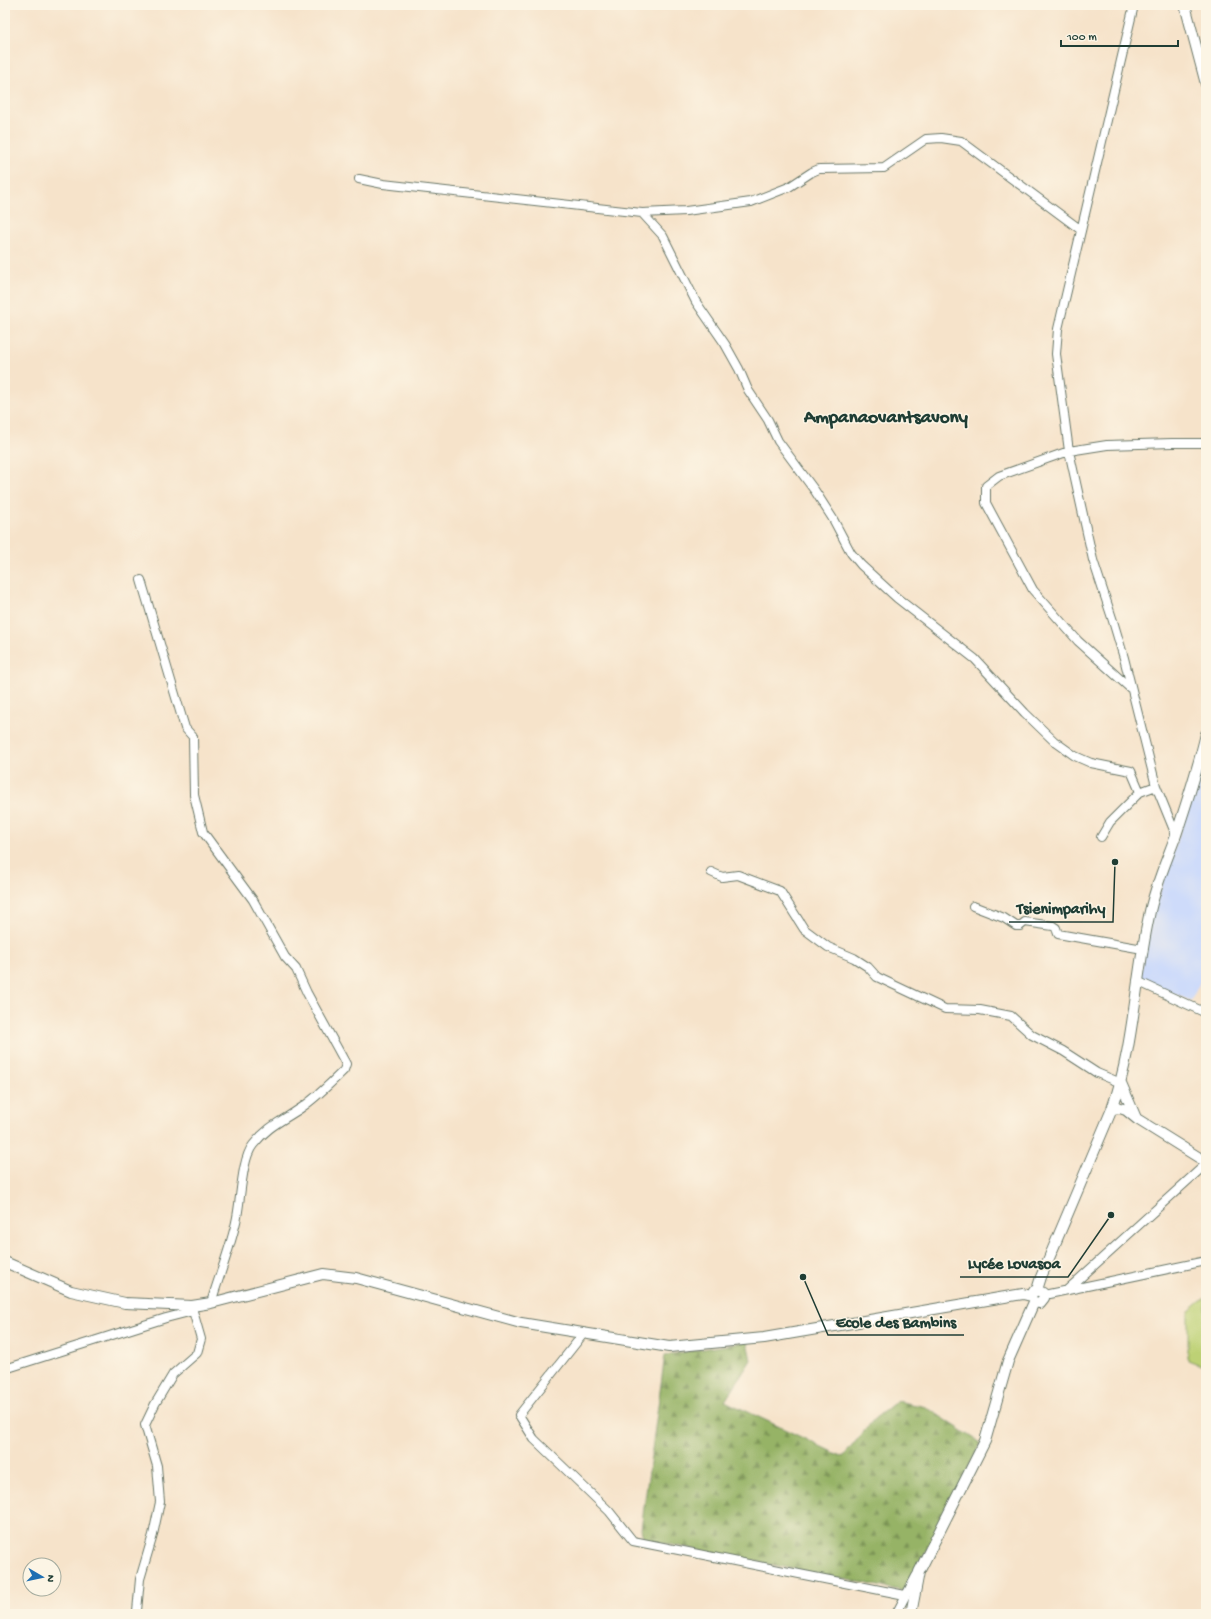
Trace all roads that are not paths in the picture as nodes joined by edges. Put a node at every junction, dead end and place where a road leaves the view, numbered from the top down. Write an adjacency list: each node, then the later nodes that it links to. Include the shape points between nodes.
1 (1134, 5): 6 (street)
2 (1185, 5): 3 (street)
3 (1206, 84)
4 (359, 179): 5 (street)
5 (642, 213): 6 (street, via 686,211 751,202 789,187 819,169 884,168 926,139 940,138 961,141); 14 (street, via 663,236 696,302 725,344 778,441 830,513 851,553 897,598 975,659 1054,741 1075,756 1091,763 1131,771)
6 (1081, 230): 8 (street, via 1058,329 1056,354)
7 (1206, 443): 8 (street, via 1107,445)
8 (1069, 451): 10 (street, via 1093,560 1113,620); 10 (street, via 999,476 986,486 986,504 1033,590 1078,641)
9 (142, 580): 30 (street, via 185,728 192,737 194,794 203,832 253,900 285,957 296,969 346,1064 344,1070 314,1098 276,1122 252,1147 246,1162 236,1222)
10 (1130, 688): 13 (street)
11 (1206, 734): 12 (street)
12 (1205, 745): 15 (street)
13 (1156, 786): 14 (street); 15 (street)
14 (1140, 792): 16 (street, via 1110,822)
15 (1176, 835): 19 (street, via 1149,915)
16 (1101, 837)
17 (711, 872): 22 (street, via 722,877 738,875 780,891 804,929 828,947 868,966 878,977 945,1009 980,1010 1011,1016 1032,1035)
18 (973, 906): 19 (street, via 1004,918 1016,926 1025,922 1053,926 1058,934)
19 (1143, 950): 20 (street)
20 (1137, 981): 21 (street); 22 (street)
21 (1206, 1013)
22 (1121, 1084): 23 (street); 24 (street)
23 (1112, 1109): 24 (street, via 1126,1110); 29 (street, via 1041,1276)
24 (1137, 1119): 25 (street)
25 (1206, 1163): 28 (street)
26 (1206, 1261): 28 (street)
27 (5, 1262): 31 (street, via 71,1291 125,1302)
28 (1067, 1290): 29 (street)
29 (1037, 1296): 32 (street, via 1023,1294 772,1336 669,1347); 34 (street, via 1008,1361 985,1442)
30 (211, 1303): 31 (street); 32 (street, via 323,1274 356,1278 521,1323)
31 (193, 1309): 33 (street); 36 (street, via 202,1339 197,1353 173,1374 145,1425 157,1466 160,1502 140,1579)
32 (584, 1333): 35 (street, via 519,1414 534,1438 609,1511 633,1541)
33 (5, 1369)
34 (919, 1572): 35 (street); 38 (street)
35 (905, 1595): 37 (street)
36 (138, 1614)
37 (896, 1614)
38 (911, 1614)

